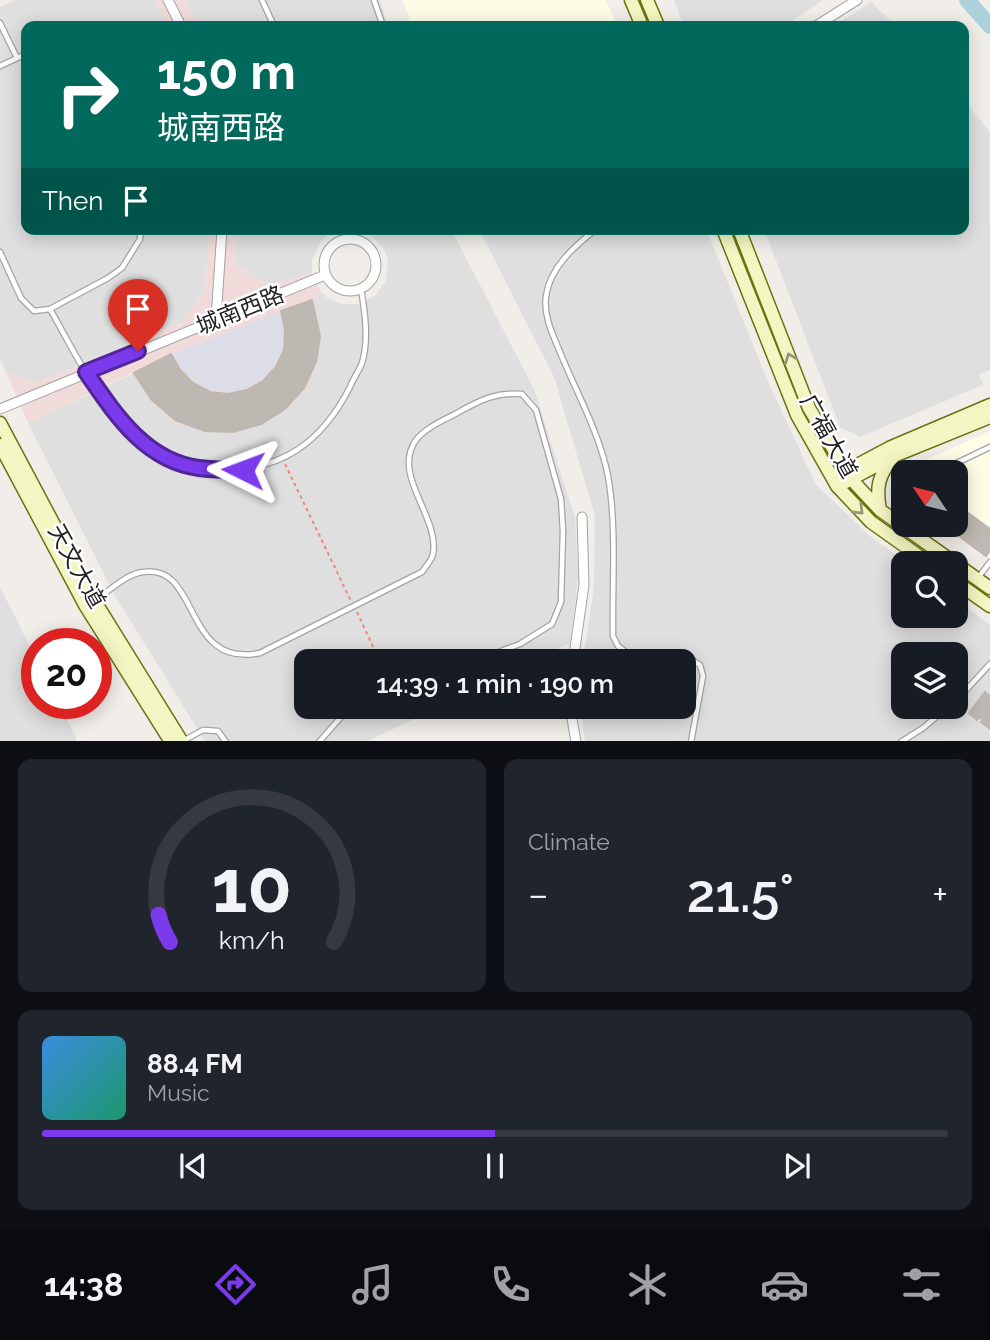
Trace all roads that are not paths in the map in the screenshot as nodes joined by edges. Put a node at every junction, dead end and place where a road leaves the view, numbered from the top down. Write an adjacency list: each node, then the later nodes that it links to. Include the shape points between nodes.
1 (168, 0): 7 (street)
2 (262, 0): 8 (lane)
3 (374, 0): 9 (lane)
4 (631, 0): 10 (main road)
5 (647, 0): 11 (main road)
6 (856, 0): 12 (street)
7 (178, 21)
8 (272, 21)
9 (381, 21)
10 (640, 21)
11 (656, 21)
12 (824, 21)
13 (0, 23): 15 (lane)
14 (21, 56): 15 (lane)
15 (17, 58): 16 (lane)
16 (0, 66)
17 (140, 235): 27 (lane, via 122,268)
18 (222, 235): 28 (street)
19 (348, 235): 25 (street, via 328,251)
20 (351, 235): 26 (street, via 366,245 375,259 373,276)
21 (588, 235): 61 (lane, via 574,246 551,278 545,297 547,322 608,475 613,636 627,653 690,659 700,665 703,676)
22 (725, 235): 39 (main road, 广福大道, via 797,415)
23 (741, 235): 38 (main road, 广福大道, one-way to 23, via 810,408)
24 (0, 252): 27 (lane, via 21,298 34,311)
25 (326, 275): 26 (street, via 344,291); 28 (street, 城南西路)
26 (361, 289): 29 (lane, via 366,318 362,362 338,410 309,442 283,460 243,470 197,468 154,452 120,420)
27 (51, 309): 29 (lane)
28 (216, 320): 29 (street, 城南西路)
29 (86, 372): 31 (street, 城南西路)
30 (990, 405): 38 (main road, via 889,448)
31 (0, 409)
32 (990, 417): 36 (main road)
33 (0, 423): 47 (main road, 天文大道)
34 (0, 445): 56 (main road, 天文大道, via 85,605)
35 (990, 447): 37 (lane)
36 (894, 456): 38 (main road); 40 (main road, via 878,481)
37 (963, 460)
38 (848, 475): 39 (main road); 40 (main road, 广福大道)
39 (837, 486): 42 (main road, 广福大道, one-way to 42, via 871,522)
40 (880, 510): 44 (main road, 广福大道)
41 (582, 517): 50 (street, via 584,584)
42 (912, 551)
43 (990, 562): 44 (lane)
44 (978, 579): 45 (main road, 广福大道)
45 (990, 588)
46 (968, 590): 48 (main road)
47 (94, 600): 49 (lane, via 134,575 162,572 177,583 207,636 223,651 241,657 260,653 422,572 433,556 434,537 412,478 409,458 416,439 486,397 522,394 536,410 561,499 561,602 552,624); 57 (main road, 天文大道)
48 (990, 606)
49 (506, 649)
50 (575, 649)
51 (990, 664): 52 (lane)
52 (968, 688)
53 (342, 719): 59 (lane)
54 (572, 719): 60 (street)
55 (934, 719): 62 (lane)
56 (170, 741)
57 (182, 741): 58 (lane, via 204,730 218,731)
58 (226, 741)
59 (319, 741)
60 (576, 741)
61 (691, 741)
62 (901, 741)

